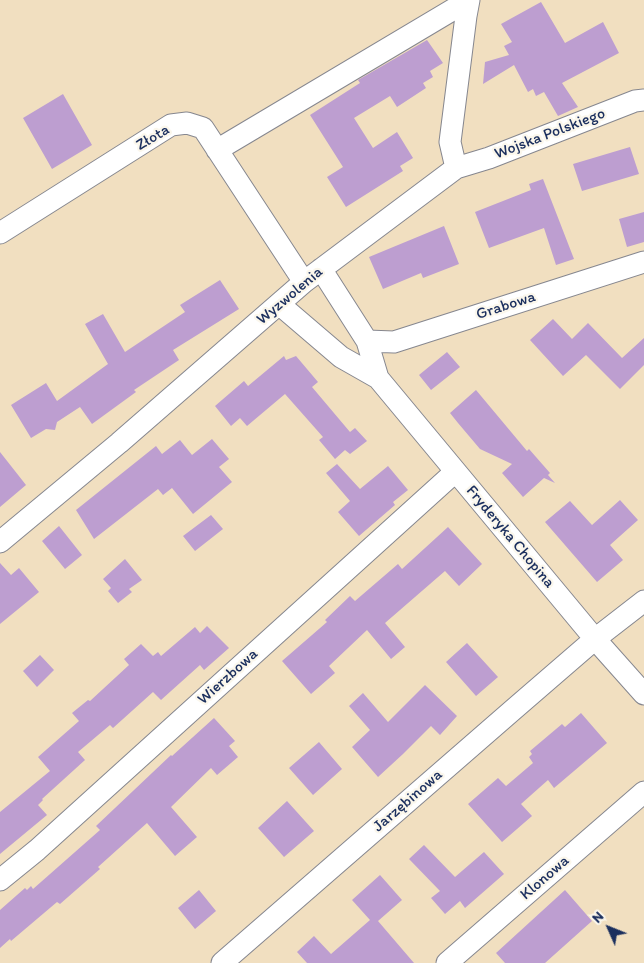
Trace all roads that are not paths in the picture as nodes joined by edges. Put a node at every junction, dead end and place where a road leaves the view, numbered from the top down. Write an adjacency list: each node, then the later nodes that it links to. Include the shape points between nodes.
1 (469, 0): 3 (street); 4 (street, via 450,142)
2 (644, 100): 4 (street, Wojska Polskiego)
3 (217, 150): 5 (street, Złota, via 203,128 187,123 171,125); 8 (street, Złota)
4 (456, 168): 7 (street, Wyzwolenia)
5 (0, 233)
6 (644, 262): 10 (street, Grabowa, via 394,342)
7 (321, 269): 8 (street, Wyzwolenia); 10 (street, Fryderyka Chopina)
8 (304, 282): 9 (street, Wyzwolenia)
9 (279, 304): 11 (street, Fryderyka Chopina, via 341,357); 13 (street, Wyzwolenia)
10 (367, 341): 11 (street, Fryderyka Chopina)
11 (378, 378): 12 (street, Fryderyka Chopina)
12 (455, 472): 15 (street, Fryderyka Chopina); 18 (street, Wierzbowa)
13 (0, 542)
14 (644, 601): 15 (street, Jarzębinowa)
15 (595, 639): 16 (street, Fryderyka Chopina); 19 (street, Jarzębinowa)
16 (644, 694)
17 (644, 792): 20 (street, Klonowa)
18 (0, 880)
19 (222, 963)
20 (447, 963)

